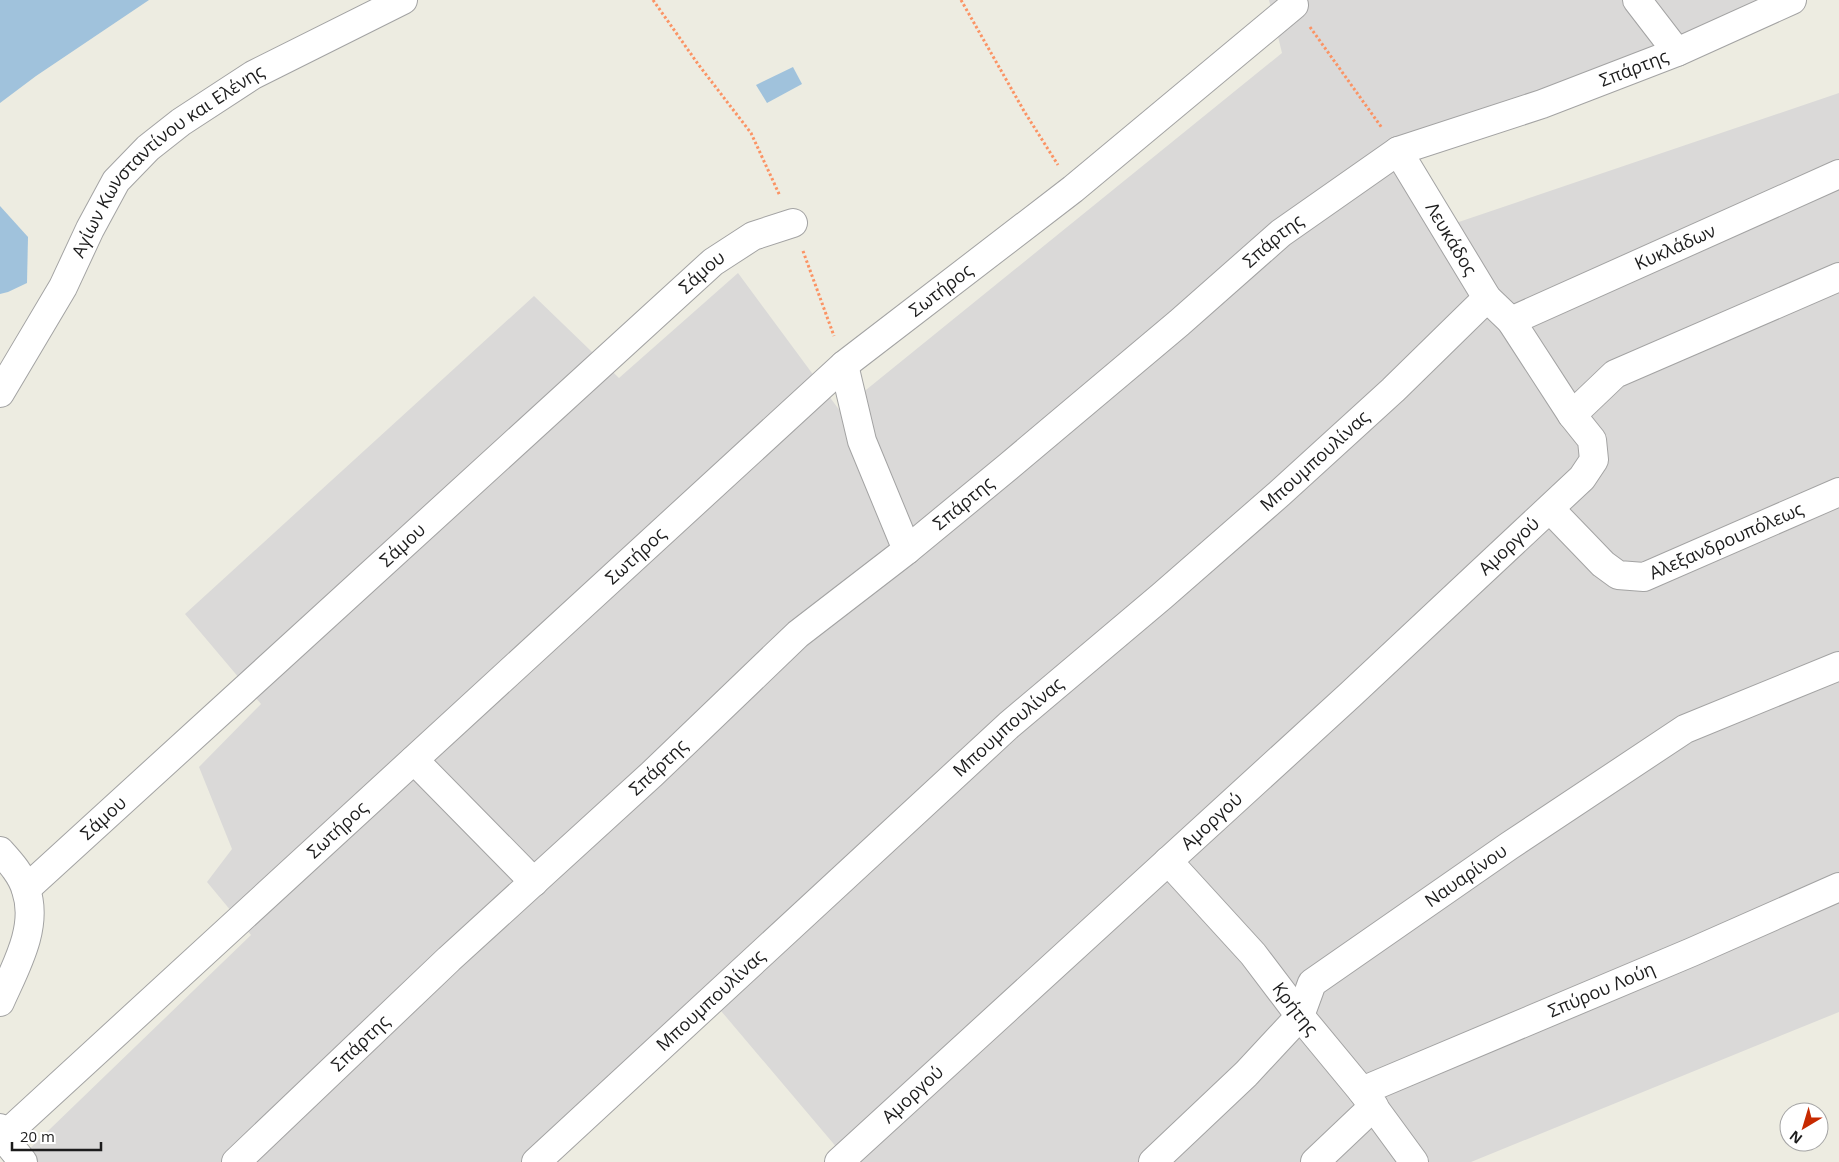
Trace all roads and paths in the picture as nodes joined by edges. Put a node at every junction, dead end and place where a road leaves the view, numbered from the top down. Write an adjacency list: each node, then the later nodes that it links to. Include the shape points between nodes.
1 (403, 0): 16 (street, Αγίων Κωνσταντίνου και Ελένης, via 254,76 181,122 148,148 116,181 63,287)
2 (653, 0): 11 (path, via 751,133)
3 (961, 0): 10 (path, via 1024,111)
4 (1637, 0): 7 (street)
5 (1792, 0): 7 (street, Σπάρτης)
6 (1294, 5): 8 (path); 10 (street, Σωτήρος)
7 (1677, 52): 8 (street, Σπάρτης, via 1542,104)
8 (1398, 151): 13 (street, Λευκάδος); 21 (street, Σπάρτης, via 1281,234)
9 (1839, 174): 14 (street, Κυκλάδων)
10 (1073, 188): 15 (street, Σωτήρος)
11 (793, 223): 15 (path); 28 (street, Σάμου, via 753,236 713,262)
12 (1839, 277): 17 (street, via 1615,374)
13 (1487, 298): 14 (street, Λευκάδος); 35 (street, Μπουμπουλίνας, via 1393,390 1280,493 1009,725)
14 (1511, 321): 17 (street, Λευκάδος)
15 (844, 365): 21 (street, via 862,441); 23 (street, Σωτήρος)
16 (0, 392)
17 (1572, 415): 18 (street, Λευκάδος, via 1592,440 1594,460)
18 (1582, 478): 20 (street, Αμοργού)
19 (1839, 492): 20 (street, Αλεξανδρουπόλεως, via 1644,578 1618,574 1603,564)
20 (1550, 509): 25 (street, Αμοργού)
21 (907, 550): 26 (street, Σπάρτης, via 798,634)
22 (1839, 666): 30 (street, Ναυαρίνου, via 1685,730 1509,846 1312,983)
23 (414, 760): 26 (street); 32 (street, Σωτήρος)
24 (0, 851): 28 (street, via 19,874)
25 (1168, 861): 30 (street, Κρήτης, via 1253,954); 36 (street, Αμοργού)
26 (534, 882): 34 (street, Σπάρτης)
27 (1839, 887): 31 (street, Σπύρου Λούη)
28 (26, 889): 29 (street, via 30,919 24,944)
29 (0, 1002)
30 (1300, 1016): 31 (street, Κρήτης); 37 (street, Ναυαρίνου, via 1246,1074)
31 (1368, 1099): 38 (street); 39 (street, Κρήτης)
32 (2, 1133): 33 (street)
33 (23, 1162)
34 (236, 1162)
35 (536, 1162)
36 (839, 1162)
37 (1153, 1162)
38 (1315, 1162)
39 (1414, 1162)

